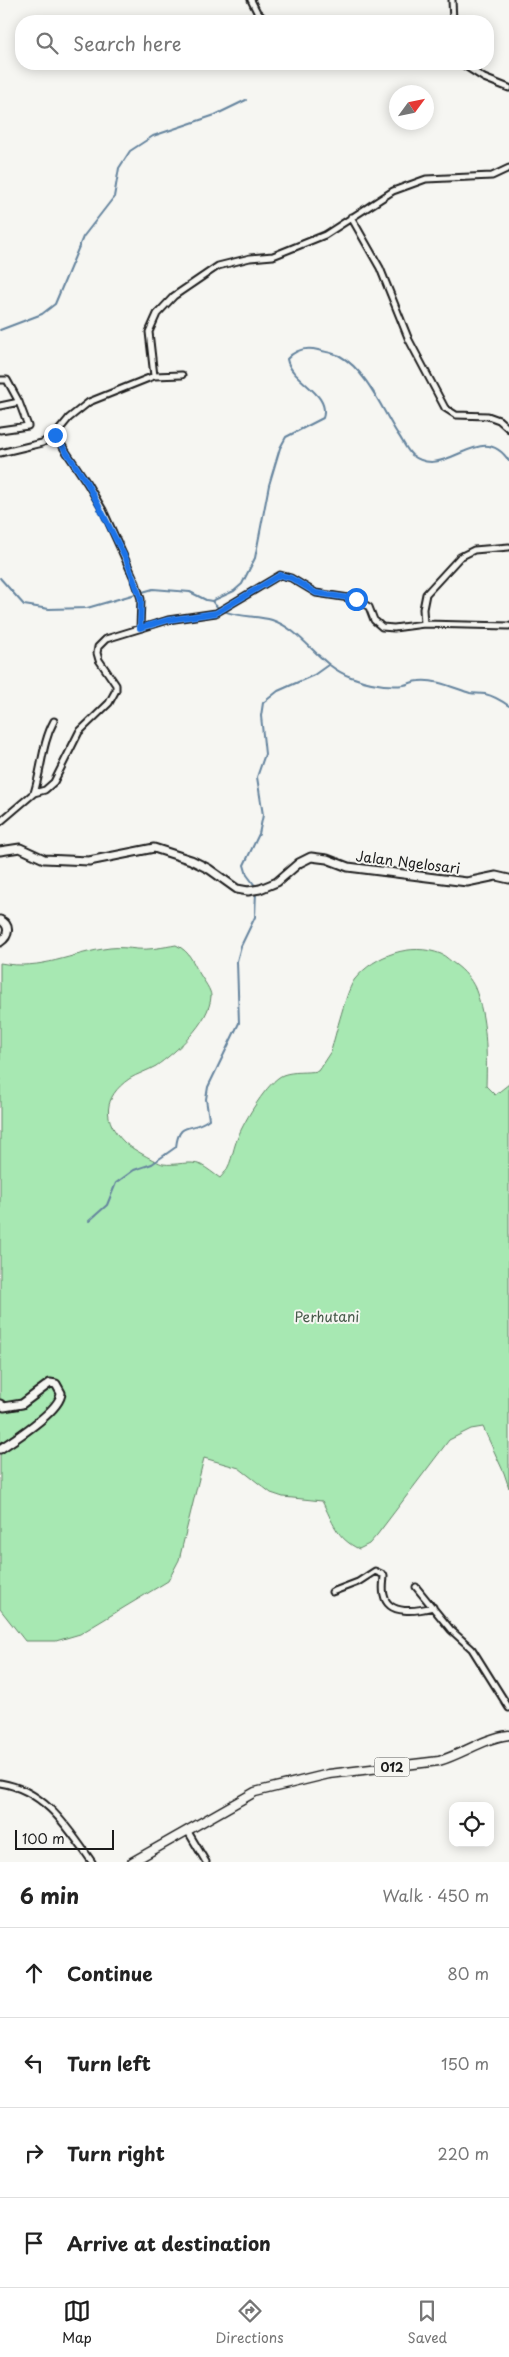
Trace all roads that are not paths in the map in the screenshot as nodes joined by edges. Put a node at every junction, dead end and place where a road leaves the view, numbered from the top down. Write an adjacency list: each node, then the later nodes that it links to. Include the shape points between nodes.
1 (251, 0): 3 (street)
2 (452, 0): 4 (street)
3 (261, 15)
4 (453, 15)
5 (471, 70): 6 (street)
6 (509, 88)
7 (509, 168): 8 (street, via 492,176 426,180 393,191)
8 (351, 217): 10 (street, via 325,235 273,256 218,266 174,296 157,314 149,332); 14 (street, via 380,268 409,340 445,408 456,415 488,416)
9 (182, 375): 10 (street)
10 (154, 376): 16 (street, via 89,402)
11 (0, 380): 12 (street, via 7,380)
12 (19, 402): 13 (street); 15 (street, via 28,426)
13 (0, 406)
14 (509, 429)
15 (0, 430)
16 (55, 435): 17 (street, via 42,443); 21 (street, via 99,503 136,583 141,599)
17 (0, 453)
18 (509, 547): 19 (street, via 474,550 460,557 426,594)
19 (424, 624): 20 (street); 21 (street, via 382,627 374,620 369,607 356,599 316,593 280,575 216,613)
20 (509, 626)
21 (140, 628): 23 (street, via 106,639 98,647 99,660 114,681 116,690 109,703 79,732 54,782 45,790)
22 (54, 720): 23 (street, via 45,736 42,768)
23 (34, 793): 24 (street)
24 (0, 822)
25 (0, 851): 26 (street, Jalan Ngelosari, via 20,848 44,859 89,861 154,848 191,860 237,889 248,891 277,882 311,857 348,867 467,882 496,876)
26 (509, 878)
27 (0, 920): 28 (street, via 7,927 6,937)
28 (0, 942)
29 (0, 1404): 30 (street, via 4,1407 22,1404 50,1383 56,1384 61,1393 58,1403 47,1414)
30 (0, 1448)
31 (416, 1588): 33 (street)
32 (332, 1592): 33 (street, via 375,1571 384,1575 384,1595 388,1605 416,1611)
33 (433, 1607): 34 (street, via 472,1649)
34 (509, 1708)
35 (509, 1735): 37 (main road, 012, via 492,1738 439,1761 329,1774 254,1792)
36 (0, 1784): 38 (street, via 23,1790 49,1806 66,1824)
37 (186, 1830): 39 (main road, 012); 40 (street)
38 (92, 1862)
39 (132, 1862)
40 (206, 1862)

